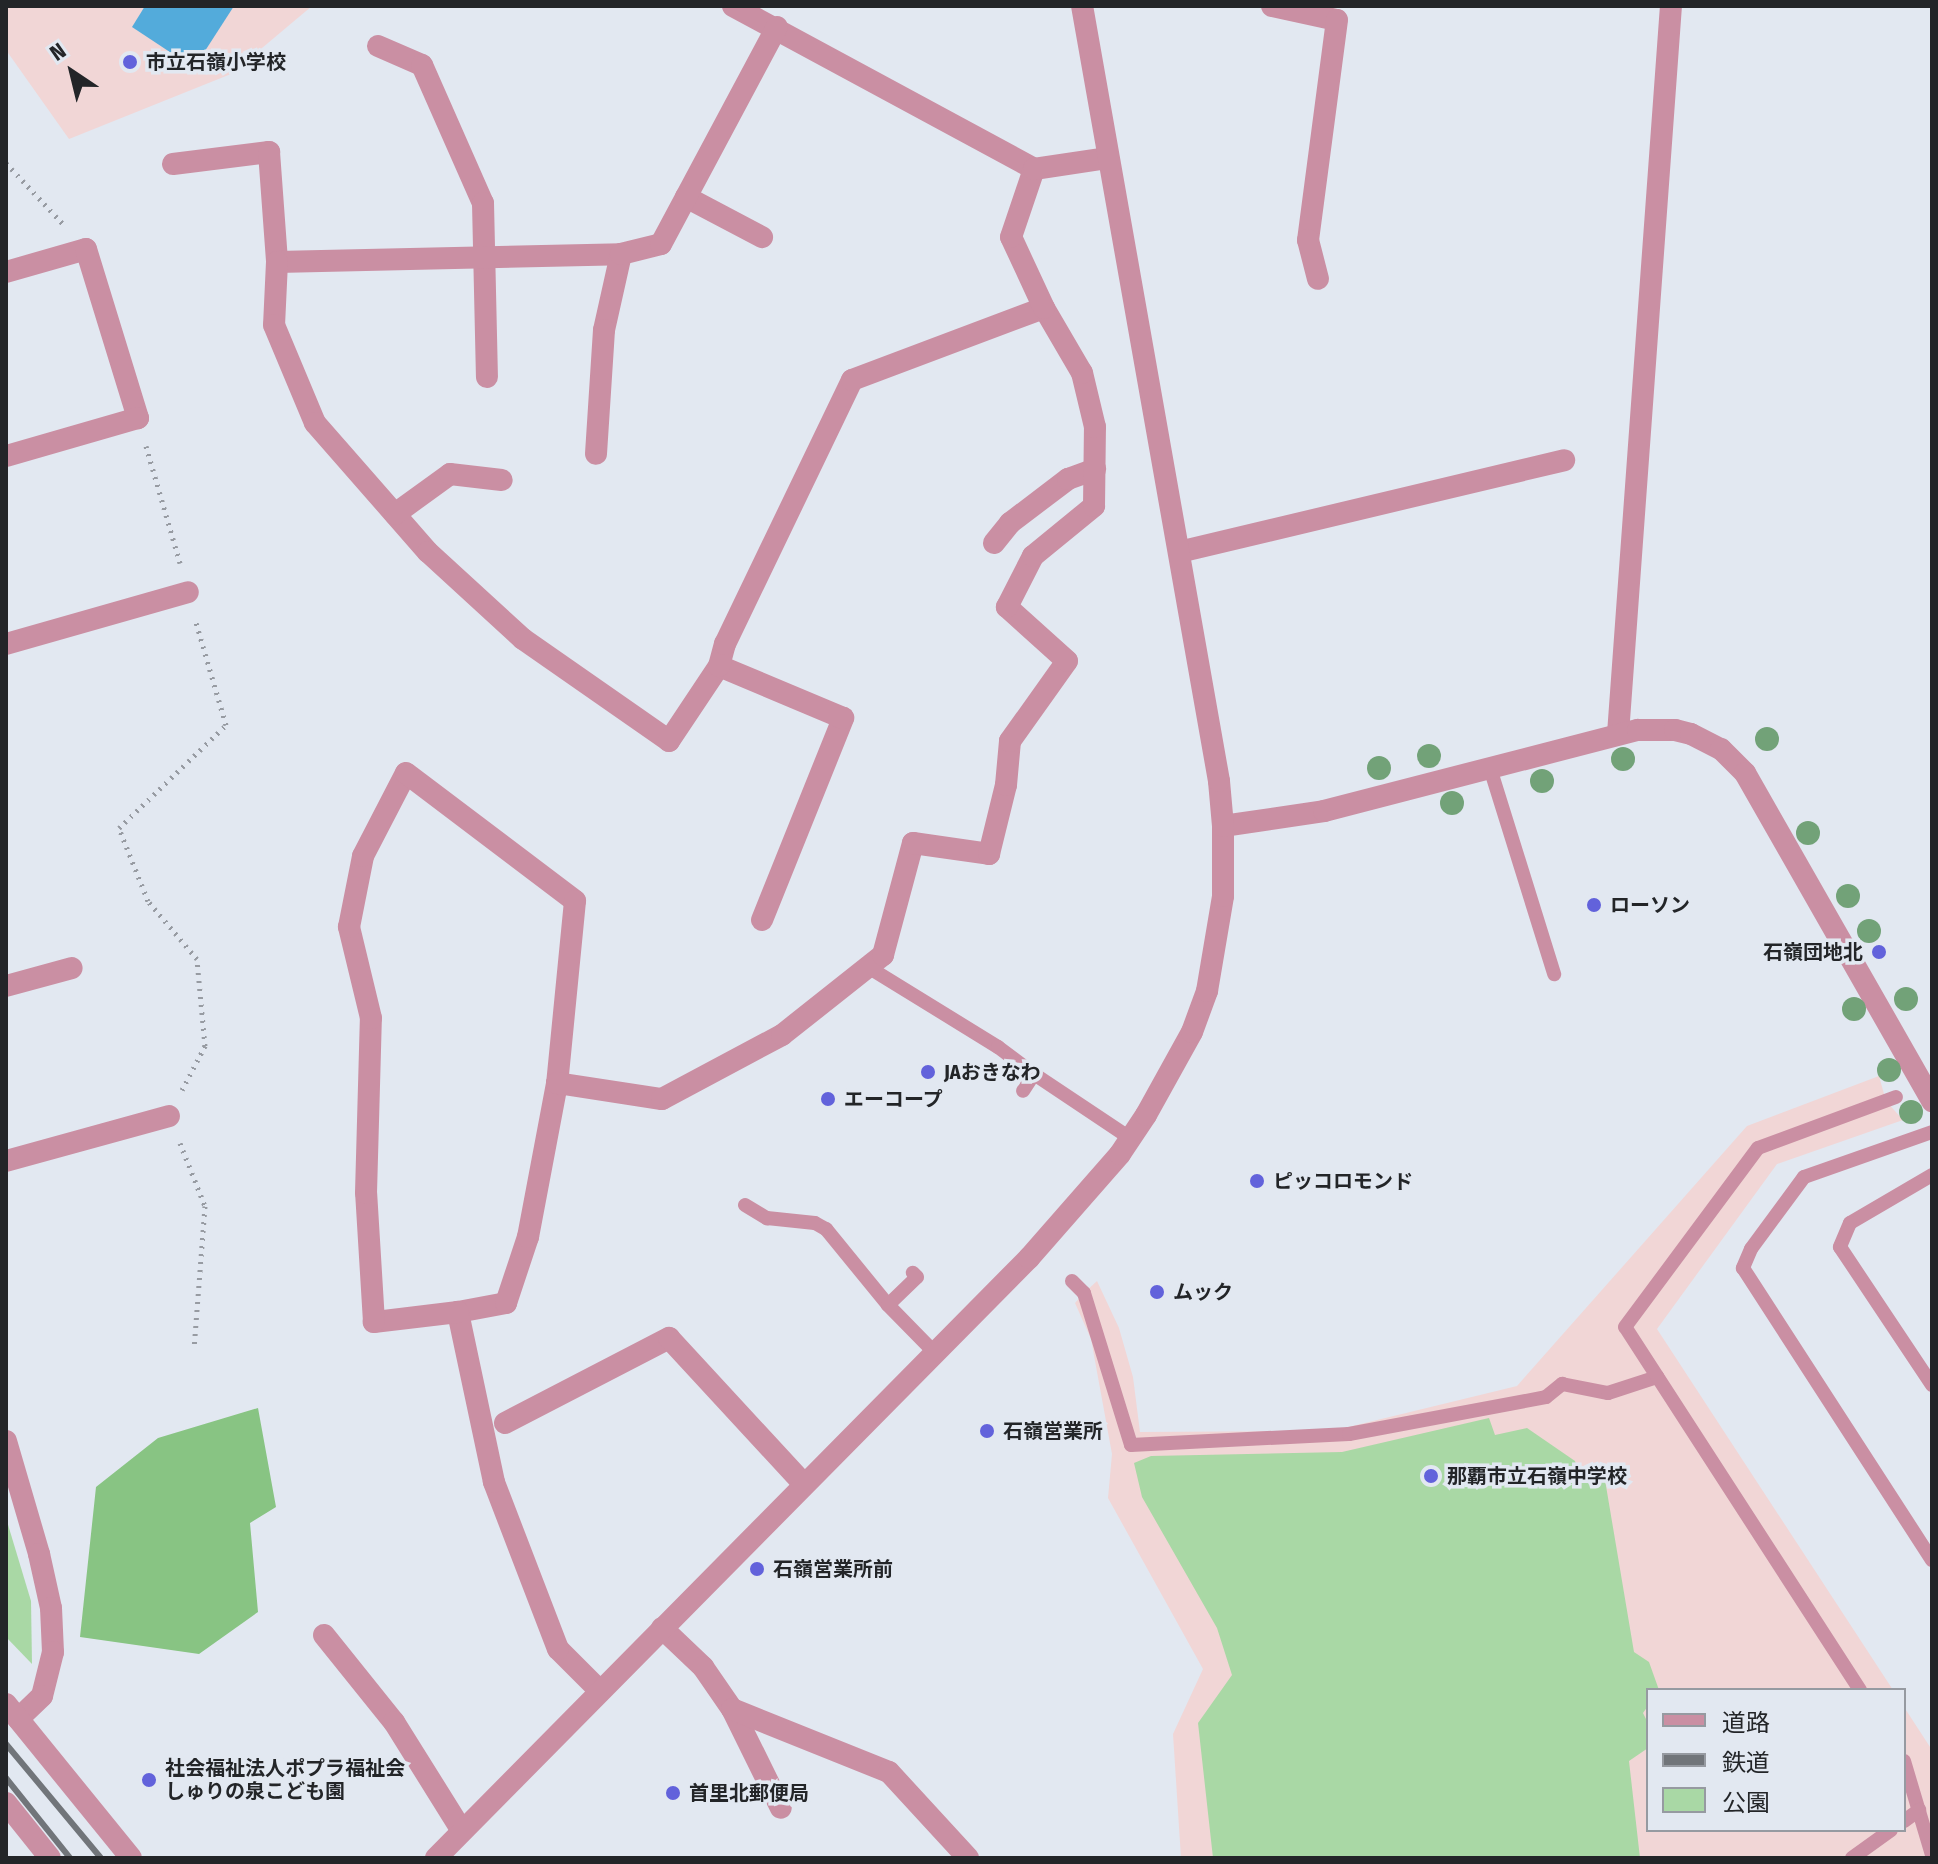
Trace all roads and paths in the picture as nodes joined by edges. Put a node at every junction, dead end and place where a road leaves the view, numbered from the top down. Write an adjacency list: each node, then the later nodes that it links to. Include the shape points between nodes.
1 (733, 6): 5 (street)
2 (1082, 6): 7 (street)
3 (1272, 6): 18 (street, via 1337,20 1308,240)
4 (1671, 6): 33 (street)
5 (777, 27): 10 (street); 11 (street)
6 (378, 46): 15 (street, via 422,65 483,203)
7 (1108, 158): 10 (street); 29 (street)
8 (6, 163): 13 (path)
9 (173, 164): 16 (street, via 269,152)
10 (1034, 169): 19 (street, via 1011,237)
11 (686, 197): 12 (street); 14 (street, via 661,244)
12 (762, 237)
13 (86, 249): 17 (street); 21 (street)
14 (621, 254): 15 (street); 22 (street, via 604,330)
15 (485, 257): 16 (street); 20 (street)
16 (277, 262): 27 (street, via 274,325 315,423)
17 (6, 272)
18 (1318, 279)
19 (1044, 308): 25 (street, via 1082,373 1095,427); 32 (street, via 852,380)
20 (487, 377)
21 (138, 418): 23 (street); 30 (path)
22 (596, 454)
23 (6, 456)
24 (1564, 460): 29 (street)
25 (1095, 469): 28 (street, via 1068,479 1010,523); 37 (street, via 1094,506 1033,556 1007,607 1067,661 1010,741 1006,785 989,854 913,843 883,955)
26 (502, 480): 27 (street, via 450,474)
27 (395, 514): 32 (street, via 428,552 523,639 669,741)
28 (994, 543)
29 (1179, 552): 35 (street, via 1213,738)
30 (188, 592): 31 (street); 46 (path, via 226,725 119,828 148,901 197,959 205,1046)
31 (6, 644)
32 (719, 666): 36 (street, via 843,718)
33 (1618, 734): 34 (street); 45 (street, via 1657,729 1691,734 1721,749 1745,773)
34 (1490, 768): 35 (street, via 1324,811); 39 (lane)
35 (1223, 826): 48 (street, via 1221,926 1207,991 1170,1076)
36 (762, 920)
37 (868, 967): 41 (lane); 42 (street, via 782,1035 662,1099)
38 (72, 968): 40 (street)
39 (1554, 974)
40 (6, 986)
41 (1034, 1074): 43 (lane); 48 (lane)
42 (557, 1083): 55 (street, via 528,1237 506,1303); 55 (street, via 575,901 406,773 363,856 349,927 371,1018 366,1193 374,1322)
43 (1023, 1091)
44 (1896, 1097): 58 (lane, via 1758,1148 1625,1327)
45 (1932, 1101)
46 (169, 1116): 49 (street); 56 (path, via 205,1206)
47 (1932, 1132): 63 (lane, via 1804,1177 1743,1268)
48 (1130, 1138): 57 (street, via 1029,1258)
49 (6, 1161)
50 (1932, 1175): 59 (lane, via 1850,1223 1840,1247)
51 (745, 1205): 54 (lane, via 767,1218 826,1229)
52 (913, 1273): 54 (lane, via 917,1277)
53 (1072, 1281): 58 (lane, via 1084,1293 1131,1445 1349,1434 1546,1397 1562,1384 1608,1393)
54 (888, 1305): 57 (lane)
55 (458, 1312): 67 (street, via 494,1482 558,1649)
56 (194, 1348)
57 (935, 1353): 62 (street)
58 (1657, 1377): 66 (lane)
59 (1932, 1385)
60 (505, 1423): 62 (street, via 669,1338)
61 (6, 1441): 69 (street, via 39,1554 51,1608 53,1652 42,1696)
62 (803, 1483): 64 (street)
63 (1932, 1560)
64 (662, 1628): 67 (street); 68 (street, via 703,1667)
65 (324, 1635): 75 (street, via 394,1722)
66 (1859, 1688)
67 (600, 1691): 75 (street)
68 (732, 1709): 72 (street); 81 (street, via 889,1772)
69 (12, 1711): 79 (street)
70 (1906, 1768): 73 (lane)
71 (6, 1803): 78 (street)
72 (781, 1808)
73 (1919, 1810): 74 (lane); 77 (lane)
74 (1906, 1820)
75 (462, 1831): 80 (street)
76 (1888, 1832): 82 (lane)
77 (1932, 1855)
78 (50, 1858)
79 (131, 1858)
80 (436, 1858)
81 (968, 1858)
82 (1852, 1858)

